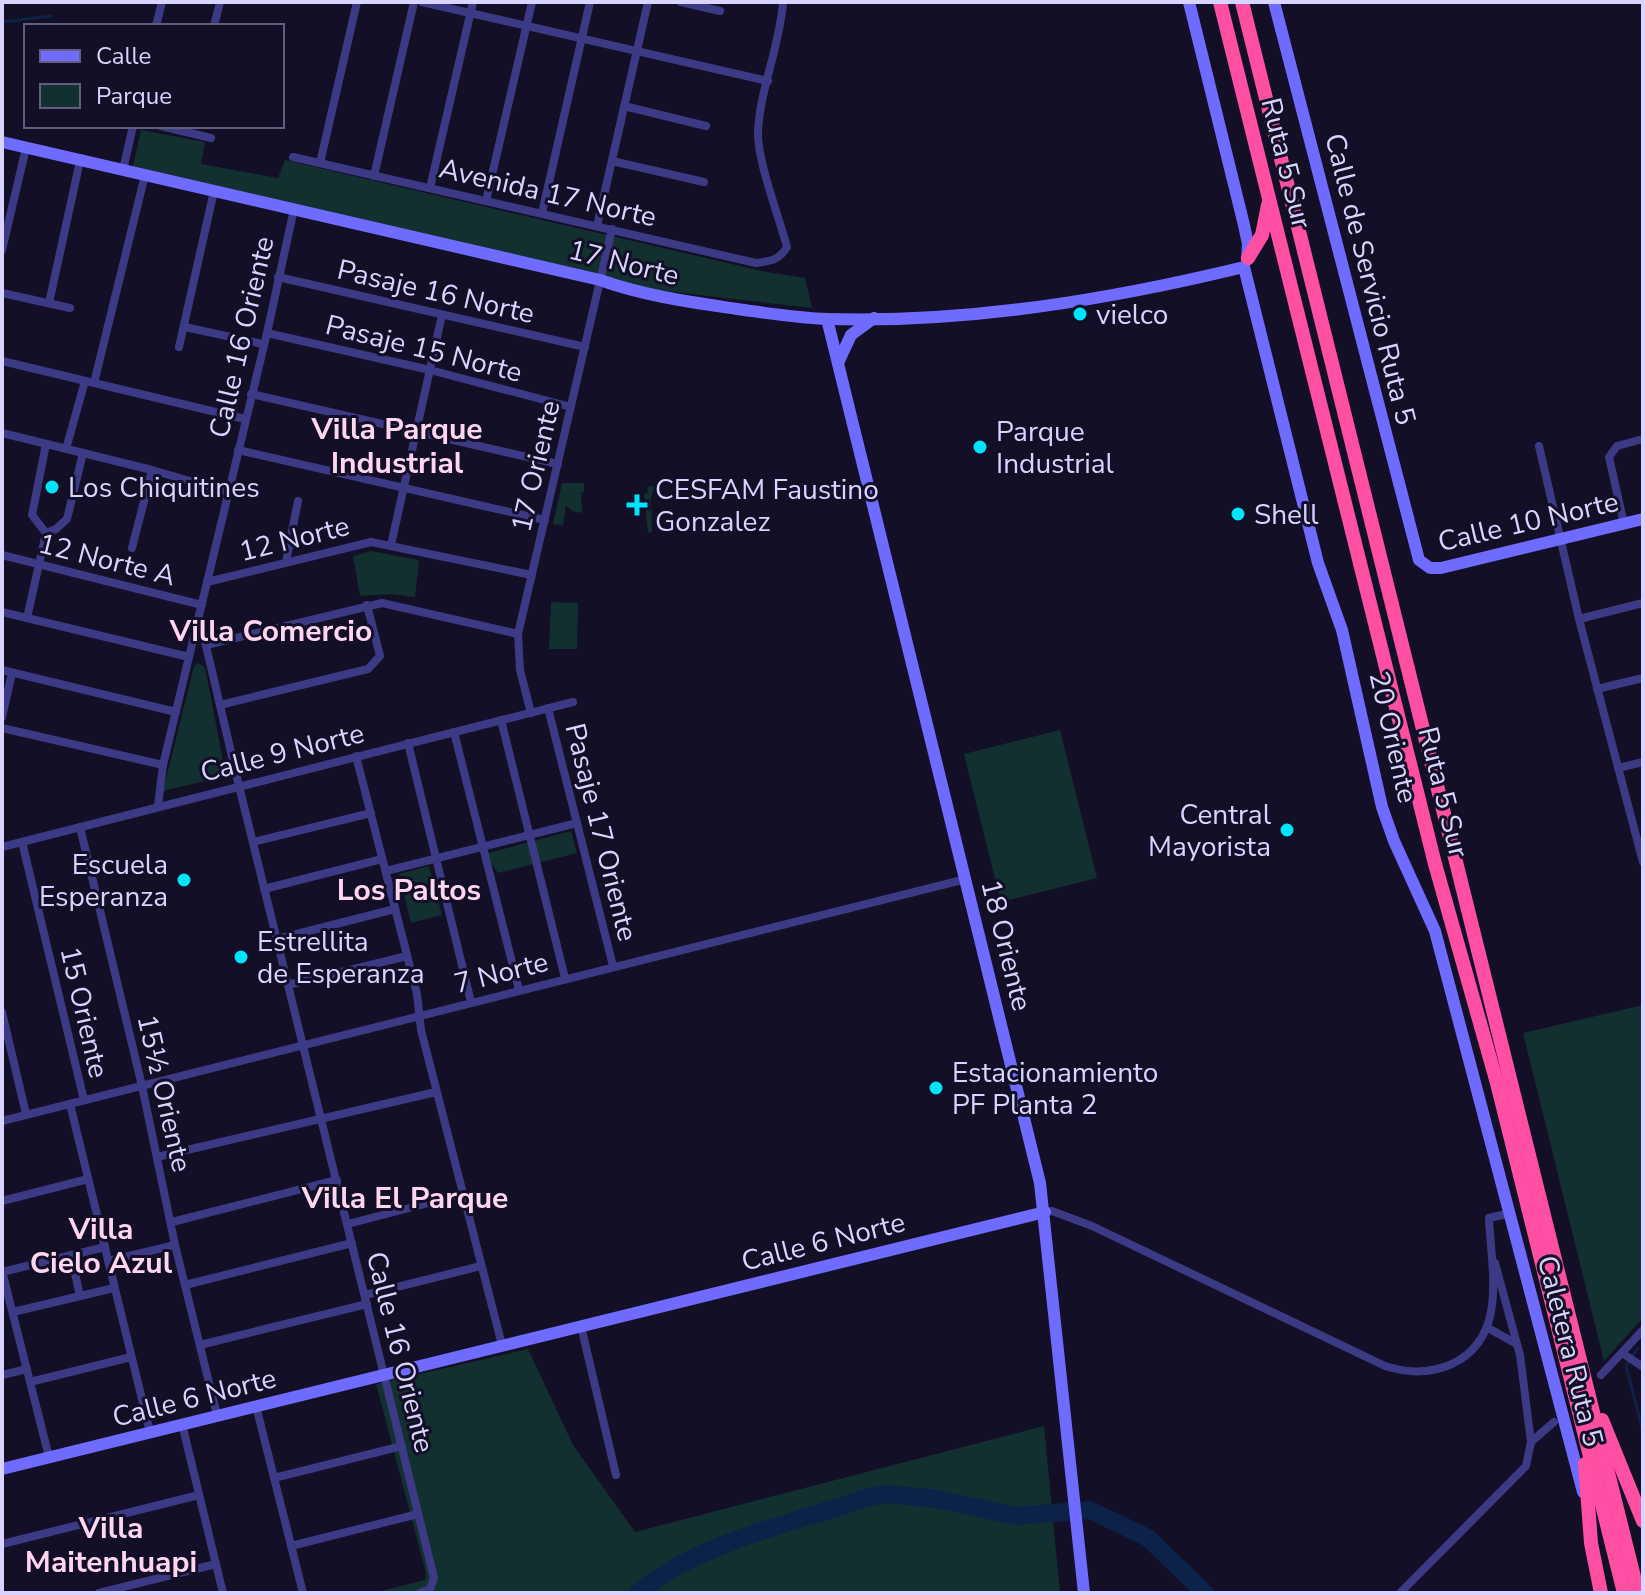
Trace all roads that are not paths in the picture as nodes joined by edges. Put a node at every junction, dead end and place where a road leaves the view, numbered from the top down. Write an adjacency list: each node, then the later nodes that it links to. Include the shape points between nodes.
1 (162, 2): 18 (street)
2 (220, 2): 19 (street)
3 (357, 2): 34 (street)
4 (414, 2): 37 (street)
5 (422, 2): 17 (street)
6 (473, 2): 17 (street)
7 (532, 2): 20 (street)
8 (590, 2): 21 (street)
9 (648, 2): 22 (street)
10 (681, 2): 16 (street)
11 (783, 2): 23 (street)
12 (1189, 2): 48 (street, via 1247,236)
13 (1220, 2): 41 (highway, Ruta 5 Sur)
14 (1242, 2): 190 (highway, Ruta 5 Sur)
15 (1274, 2): 92 (street, Calle de Servicio Ruta 5, via 1416,552)
16 (720, 11)
17 (470, 13): 20 (street); 39 (street)
18 (156, 24)
19 (214, 24)
20 (526, 26): 21 (street); 42 (street)
21 (582, 39): 22 (street); 44 (street)
22 (637, 51): 23 (street); 24 (street)
23 (768, 81): 46 (street, Avenida 17 Norte, via 759,142 787,247 781,257 756,263)
24 (624, 106): 25 (street); 33 (street)
25 (706, 126)
26 (133, 128): 35 (street)
27 (191, 129): 28 (street)
28 (211, 138)
29 (2, 142): 30 (street, 17 Norte)
30 (26, 148): 32 (street, 17 Norte); 47 (street)
31 (293, 157): 34 (street, Avenida 17 Norte)
32 (80, 161): 35 (street, 17 Norte); 52 (street)
33 (612, 161): 38 (street); 45 (street)
34 (320, 163): 37 (street, Avenida 17 Norte)
35 (123, 170): 36 (street, 17 Norte)
36 (145, 175): 40 (street, 17 Norte); 65 (street)
37 (374, 176): 39 (street, Avenida 17 Norte)
38 (704, 182)
39 (430, 188): 42 (street, Avenida 17 Norte)
40 (214, 191): 43 (street, 17 Norte); 57 (street)
41 (1269, 197): 48 (highway, via 1262,235); 198 (highway, Ruta 5 Sur)
42 (486, 201): 44 (street, Avenida 17 Norte)
43 (294, 209): 49 (street, Calle 16 Oriente); 50 (street, 17 Norte)
44 (542, 213): 45 (street, Avenida 17 Norte)
45 (597, 226): 46 (street, Avenida 17 Norte)
46 (612, 229): 50 (street, 17 Oriente)
47 (2, 250)
48 (1246, 262): 55 (street, 17 Norte, via 1061,304); 164 (street, 20 Oriente, via 1318,563 1342,630 1382,807 1435,931)
49 (278, 277): 54 (street, Pasaje 16 Norte); 58 (street, Calle 16 Oriente)
50 (600, 280): 56 (street, 17 Norte, via 655,297); 61 (street, 17 Oriente)
51 (2, 293): 52 (street)
52 (49, 303): 53 (street)
53 (70, 308)
54 (442, 315): 61 (street, Pasaje 16 Norte); 64 (street)
55 (874, 318): 56 (street, 17 Norte); 63 (street, via 851,335)
56 (827, 319): 63 (street, 18 Oriente)
57 (185, 327): 59 (street); 60 (street)
58 (267, 333): 59 (street, Calle 16 Oriente); 64 (street, Pasaje 15 Norte)
59 (263, 344): 66 (street, Calle 16 Oriente)
60 (179, 347)
61 (585, 347): 67 (street, 17 Oriente)
62 (2, 361): 65 (street)
63 (838, 363): 138 (street, 18 Oriente)
64 (430, 370): 67 (street, Pasaje 15 Norte); 69 (street)
65 (89, 382): 68 (street); 74 (street)
66 (251, 394): 68 (street, Calle 16 Oriente); 69 (street)
67 (571, 407): 77 (street, 17 Oriente)
68 (245, 419): 75 (street, Calle 16 Oriente)
69 (416, 431): 77 (street); 79 (street)
70 (2, 433): 72 (street)
71 (1643, 439): 84 (street, via 1617,446 1609,457)
72 (46, 444): 74 (street); 85 (street, via 32,515)
73 (1539, 446): 86 (street)
74 (66, 449): 76 (street)
75 (238, 450): 79 (street); 80 (street, Calle 16 Oriente)
76 (83, 453): 78 (street); 85 (street, via 67,519)
77 (558, 464): 83 (street, 17 Oriente)
78 (152, 470): 80 (street); 88 (street)
79 (403, 487): 83 (street); 87 (street)
80 (228, 492): 94 (street, Calle 16 Oriente)
81 (298, 501): 90 (street)
82 (1643, 519): 84 (street, Calle 10 Norte)
83 (545, 520): 93 (street, 17 Oriente)
84 (1624, 524): 86 (street, Calle 10 Norte)
85 (46, 533): 91 (street)
86 (1561, 540): 92 (street, Calle 10 Norte, via 1441,568); 101 (street)
87 (391, 545): 90 (street, 12 Norte, via 366,542); 93 (street, 12 Norte)
88 (132, 548)
89 (2, 555): 91 (street, 12 Norte A)
90 (286, 562): 94 (street, 12 Norte)
91 (40, 564): 96 (street, 12 Norte A); 100 (street)
92 (1425, 566)
93 (532, 575): 102 (street, 17 Oriente)
94 (207, 582): 96 (street, Calle 16 Oriente)
95 (1643, 603): 101 (street)
96 (202, 605): 99 (street, Calle 16 Oriente)
97 (367, 605): 102 (street, via 396,604); 103 (street); 110 (street, via 380,656 368,669)
98 (2, 612): 100 (street)
99 (199, 616): 103 (street, Calle 16 Oriente); 104 (street, Calle 16 Oriente)
100 (27, 618): 104 (street)
101 (1579, 619): 108 (street)
102 (518, 634): 113 (street, 17 Oriente)
103 (206, 645): 110 (street, Calle 16 Oriente)
104 (189, 657): 112 (street, Calle 16 Oriente)
105 (2, 670): 106 (street)
106 (12, 673): 112 (street); 114 (street)
107 (1643, 678): 108 (street)
108 (1597, 689): 122 (street)
109 (573, 702): 111 (street, Calle 9 Norte)
110 (220, 705): 123 (street, Calle 16 Oriente)
111 (548, 708): 113 (street, Calle 9 Norte); 126 (street, Pasaje 17 Oriente)
112 (176, 712): 121 (street, Calle 16 Oriente)
113 (531, 713): 115 (street, Calle 9 Norte)
114 (2, 717)
115 (501, 720): 117 (street, Calle 9 Norte); 128 (street)
116 (2, 728): 121 (street)
117 (454, 732): 118 (street, Calle 9 Norte); 132 (street)
118 (408, 743): 119 (street, Calle 9 Norte); 134 (street)
119 (356, 756): 123 (street, Calle 9 Norte); 125 (street)
120 (1643, 762): 122 (street)
121 (163, 765): 124 (street, Calle 16 Oriente)
122 (1618, 768): 129 (street)
123 (239, 786): 124 (street, Calle 9 Norte); 131 (street, Calle 16 Oriente)
124 (158, 806): 127 (street, Calle 9 Norte)
125 (371, 813): 131 (street); 135 (street)
126 (577, 823): 128 (street); 143 (street, Pasaje 17 Oriente)
127 (80, 827): 130 (street, Calle 9 Norte); 151 (street, 15½ Oriente)
128 (530, 835): 132 (street); 144 (street)
129 (1640, 841): 136 (street)
130 (22, 842): 133 (street, Calle 9 Norte); 153 (street, 15 Oriente)
131 (253, 842): 139 (street, Calle 16 Oriente)
132 (483, 846): 134 (street); 146 (street)
133 (2, 847)
134 (436, 858): 137 (street); 147 (street)
135 (382, 859): 137 (street); 139 (street)
136 (1643, 862)
137 (386, 871): 140 (street)
138 (966, 879): 143 (street, 7 Norte); 163 (street, 18 Oriente)
139 (264, 889): 141 (street, Calle 16 Oriente)
140 (395, 909): 141 (street); 142 (street)
141 (277, 939): 145 (street, Calle 16 Oriente)
142 (407, 956): 145 (street); 149 (street)
143 (613, 966): 144 (street, 7 Norte)
144 (565, 978): 146 (street, 7 Norte)
145 (288, 985): 150 (street, Calle 16 Oriente)
146 (519, 990): 147 (street, 7 Norte)
147 (471, 1002): 149 (street, 7 Norte)
148 (2, 1012): 155 (street)
149 (418, 1015): 150 (street, 7 Norte); 152 (street)
150 (304, 1046): 151 (street, 7 Norte); 156 (street, Calle 16 Oriente)
151 (142, 1086): 153 (street, 7 Norte); 158 (street, 15½ Oriente)
152 (436, 1092): 156 (street); 161 (street)
153 (84, 1100): 154 (street, 7 Norte)
154 (70, 1104): 155 (street, 7 Norte); 159 (street, 15 Oriente)
155 (26, 1114): 157 (street, 7 Norte)
156 (321, 1117): 158 (street); 160 (street, Calle 16 Oriente)
157 (2, 1121)
158 (157, 1157): 165 (street, 15½ Oriente)
159 (88, 1179): 162 (street); 170 (street, 15 Oriente)
160 (337, 1180): 165 (street); 166 (street, Calle 16 Oriente)
161 (463, 1194): 166 (street); 173 (street)
162 (2, 1201)
163 (1045, 1212): 181 (street, Calle 6 Norte); 182 (street, Calle 6 Norte, via 1092,1226 1400,1371 1430,1371 1459,1360); 219 (street, 18 Oriente)
164 (1511, 1213): 168 (street, via 1489,1218); 209 (street, Caletera Ruta 5)
165 (172, 1222): 169 (street, 15½ Oriente)
166 (348, 1224): 167 (street, Calle 16 Oriente)
167 (352, 1243): 175 (street); 179 (street, Calle 16 Oriente)
168 (1490, 1244): 182 (street, via 1493,1309); 186 (street)
169 (175, 1245): 172 (street); 175 (street, 15½ Oriente)
170 (105, 1247): 171 (street); 172 (street, 15 Oriente)
171 (71, 1255): 174 (street); 178 (street)
172 (108, 1261): 176 (street, 15 Oriente)
173 (481, 1266): 179 (street); 185 (street)
174 (2, 1271): 177 (street)
175 (185, 1285): 184 (street, 15½ Oriente)
176 (114, 1288): 178 (street); 187 (street, 15 Oriente)
177 (4, 1289): 180 (street)
178 (80, 1296): 180 (street)
179 (366, 1299): 184 (street); 192 (street, Calle 16 Oriente)
180 (13, 1312): 191 (street)
181 (581, 1326): 185 (street, Calle 6 Norte); 206 (street)
182 (1488, 1328): 186 (street)
183 (1643, 1330): 188 (street)
184 (200, 1345): 197 (street, 15½ Oriente)
185 (502, 1345): 192 (street, Calle 6 Norte)
186 (1518, 1347): 202 (street)
187 (131, 1357): 195 (street); 201 (street, 15 Oriente)
188 (1627, 1358): 189 (street); 194 (street)
189 (1643, 1367)
190 (1582, 1368): 211 (highway); 223 (highway, Ruta 5 Sur)
191 (27, 1369): 193 (street); 195 (street)
192 (384, 1374): 196 (street, Calle 6 Norte); 203 (street, Calle 16 Oriente)
193 (2, 1375)
194 (1601, 1375)
195 (30, 1382): 204 (street)
196 (256, 1406): 197 (street, Calle 6 Norte); 207 (street)
197 (217, 1415): 200 (street, Calle 6 Norte)
198 (1580, 1420): 209 (highway); 222 (highway, Ruta 5 Sur)
199 (1554, 1422): 202 (street)
200 (182, 1424): 201 (street, Calle 6 Norte); 208 (street)
201 (150, 1432): 204 (street, Calle 6 Norte)
202 (1531, 1442): 220 (street, via 1526,1466)
203 (402, 1446): 207 (street); 210 (street, Calle 16 Oriente)
204 (49, 1457): 205 (street, Calle 6 Norte)
205 (2, 1469)
206 (616, 1475)
207 (274, 1478): 213 (street)
208 (199, 1495): 212 (street); 214 (street)
209 (1586, 1501): 221 (highway)
210 (418, 1514): 213 (street); 218 (street, Calle 16 Oriente, via 434,1578)
211 (1643, 1521)
212 (2, 1544)
213 (291, 1546): 217 (street)
214 (216, 1564): 215 (street); 216 (street)
215 (99, 1593)
216 (223, 1593)
217 (303, 1593)
218 (420, 1593)
219 (1084, 1593)
220 (1400, 1593)
221 (1601, 1593)
222 (1624, 1593)
223 (1638, 1593)

